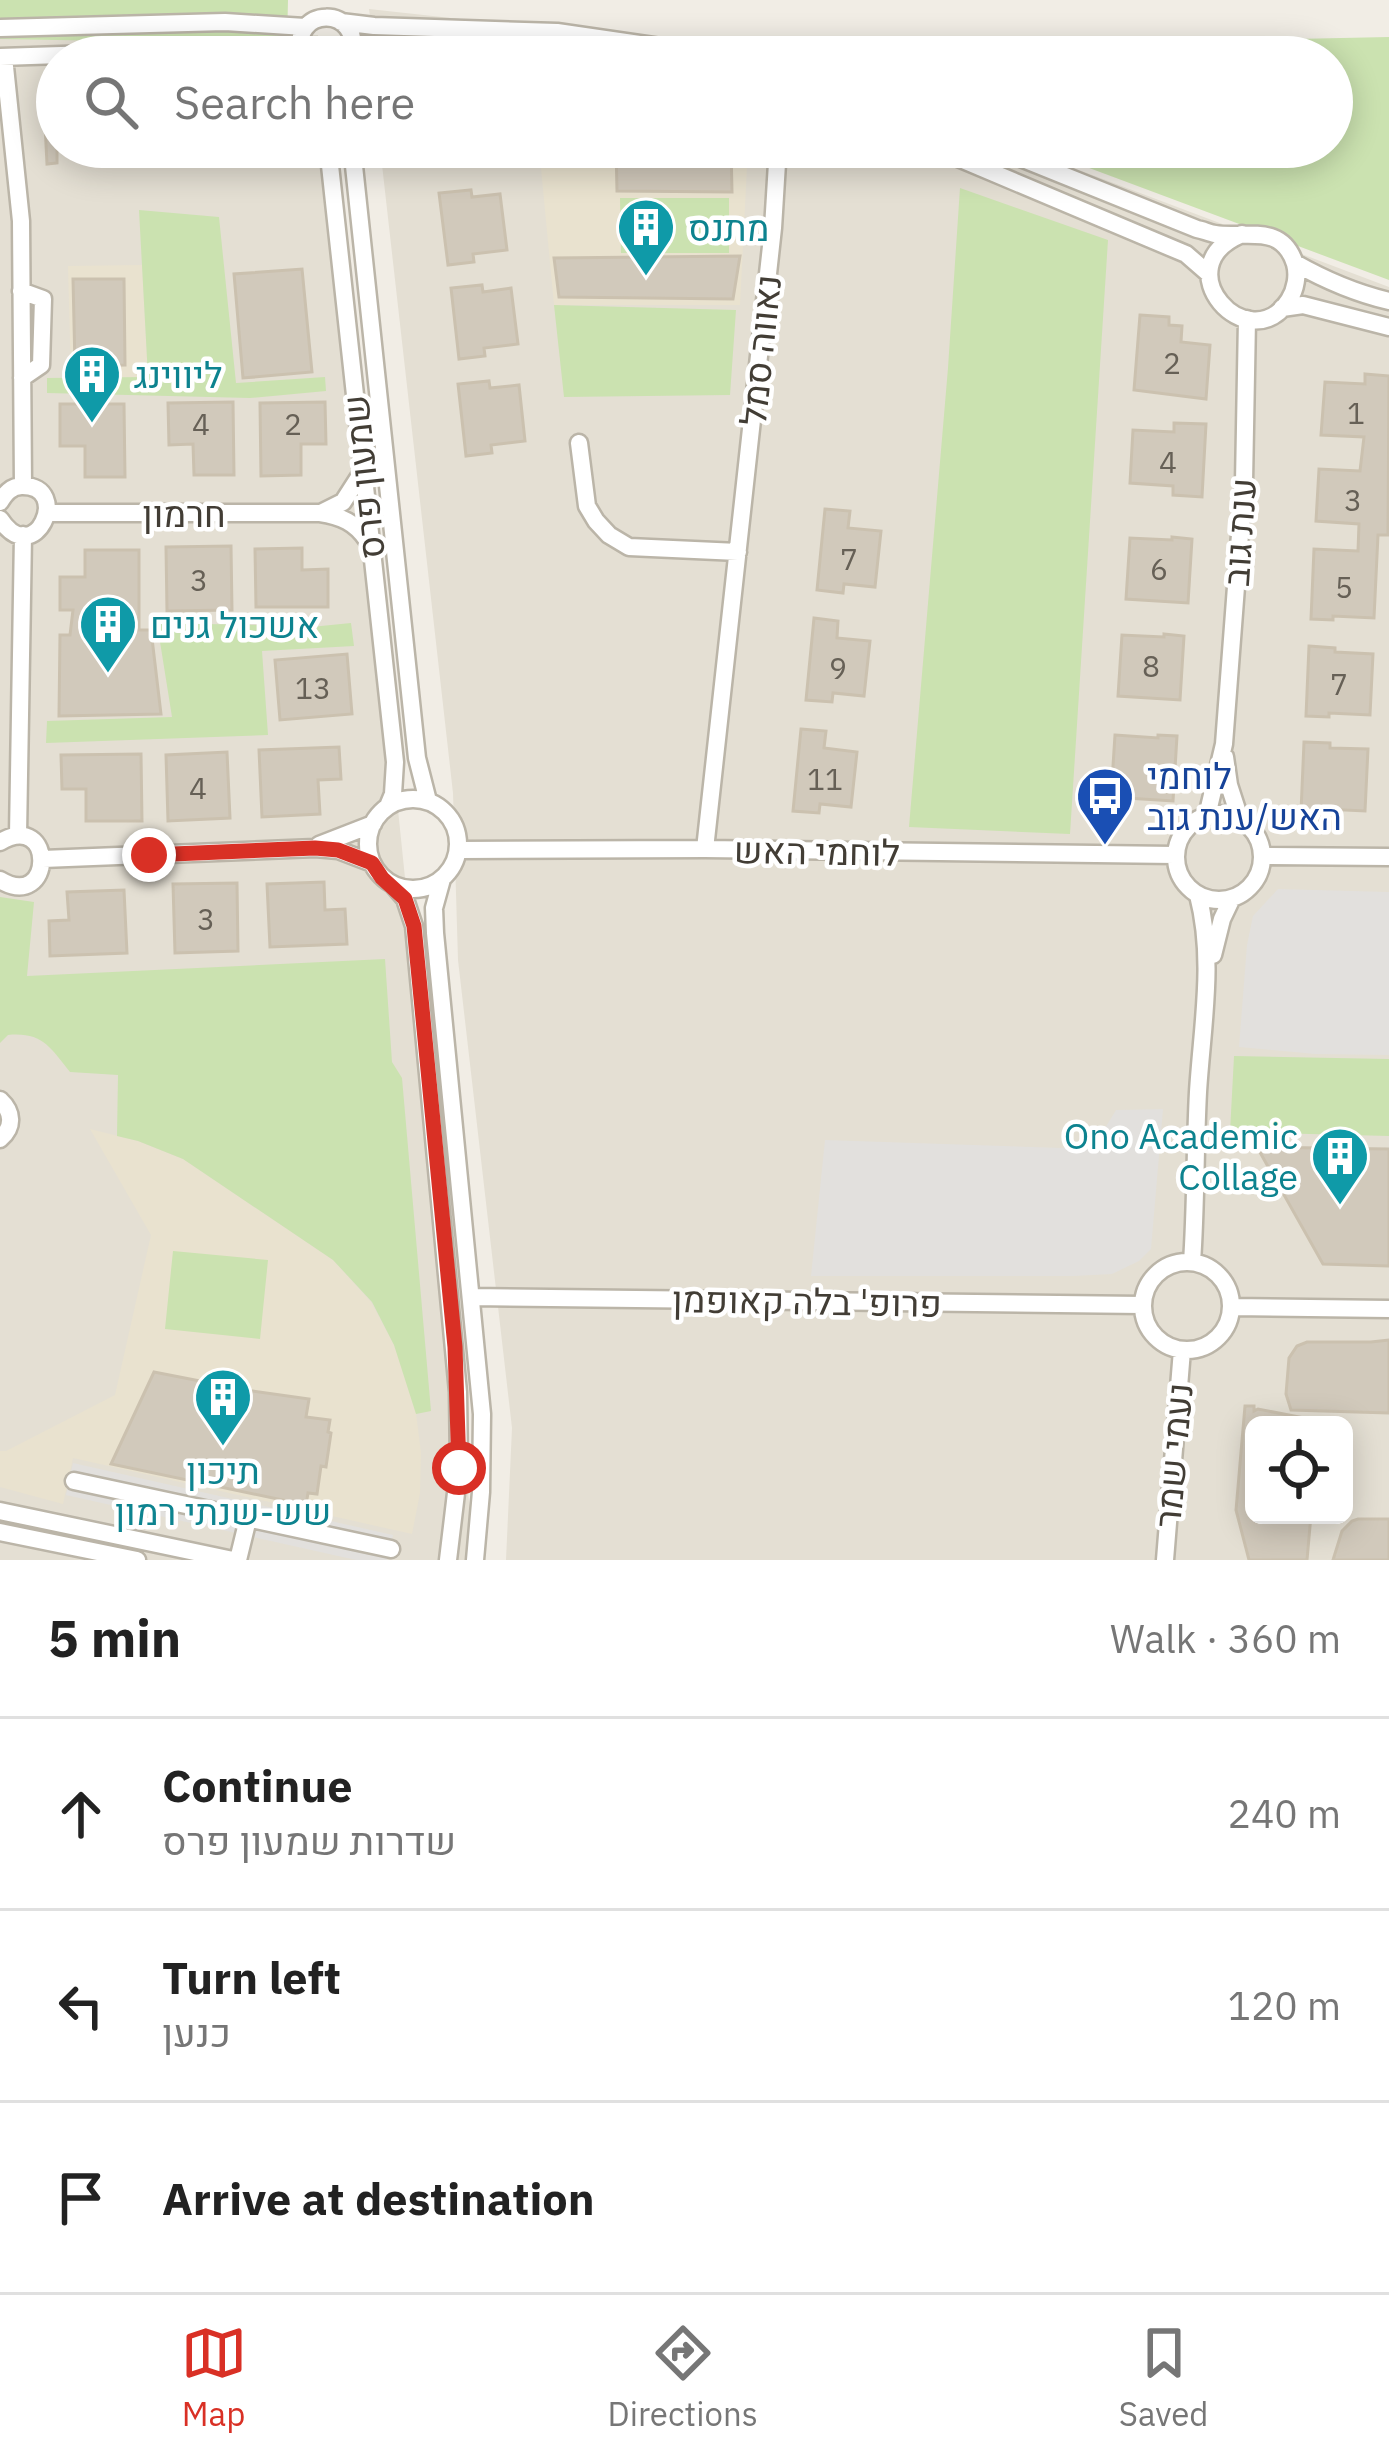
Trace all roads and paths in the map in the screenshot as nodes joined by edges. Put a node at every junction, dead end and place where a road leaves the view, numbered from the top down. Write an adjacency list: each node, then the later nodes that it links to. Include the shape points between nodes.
1 (341, 22): 2 (street, via 326,17); 5 (street); 6 (street)
2 (305, 27): 3 (street); 4 (street)
3 (0, 28)
4 (301, 36)
5 (352, 36)
6 (585, 36)
7 (36, 56): 8 (street)
8 (2, 57): 23 (street, via 21,221)
9 (330, 168): 22 (street, שמעון פרס)
10 (354, 168): 32 (street, שמעון פרס)
11 (777, 168): 30 (street, נאווה סמל)
12 (982, 168): 16 (street, via 1186,254)
13 (1045, 168): 14 (street, via 1197,229)
14 (1242, 234): 15 (street, via 1274,238); 16 (street, via 1222,245)
15 (1294, 263): 17 (street); 18 (street, via 1295,287)
16 (1209, 274): 19 (street, via 1220,304)
17 (1389, 301)
18 (1282, 308): 19 (street); 20 (street, via 1304,305)
19 (1247, 319): 31 (street, ענת גוב)
20 (1389, 328)
21 (579, 443): 30 (street, via 587,506 609,535 629,547)
22 (362, 473): 26 (street, via 343,502); 29 (street, שמעון פרס)
23 (22, 486): 24 (street); 25 (street, via 44,497)
24 (0, 502)
25 (48, 513): 26 (street, חרמון); 28 (street, via 37,531)
26 (320, 513): 29 (street, via 358,527)
27 (0, 519): 28 (street)
28 (22, 535): 37 (street)
29 (370, 544): 33 (street, שמעון פרס, via 394,762)
30 (738, 552): 41 (street, נאווה סמל)
31 (1224, 744): 34 (street, ענת גוב); 35 (street, ענת גוב)
32 (428, 801): 33 (street); 40 (street, via 454,825)
33 (388, 806): 36 (street)
34 (1208, 816): 35 (street); 42 (street, via 1188,826)
35 (1240, 819): 43 (street, via 1256,834)
36 (373, 824): 39 (street); 46 (street)
37 (18, 835): 38 (street); 45 (street, via 32,840)
38 (0, 842)
39 (306, 848): 45 (street); 46 (street)
40 (458, 850): 41 (street, לוחמי האש); 48 (street)
41 (705, 850): 42 (street, לוחמי האש)
42 (1175, 855): 50 (street, via 1180,877)
43 (1262, 856): 44 (street); 51 (street, via 1256,880)
44 (1389, 857)
45 (43, 859): 47 (street, via 26,885)
46 (372, 863): 49 (street)
47 (0, 880)
48 (442, 880): 49 (street, via 423,889); 56 (street, via 435,933)
49 (393, 885): 64 (street, via 414,926 455,1347)
50 (1198, 895): 51 (street); 52 (street)
51 (1232, 898): 52 (street)
52 (1207, 986): 55 (street)
53 (0, 1100): 54 (street, via 11,1120)
54 (0, 1139)
55 (1192, 1262): 57 (street, via 1158,1273); 58 (street, via 1224,1282)
56 (471, 1297): 57 (street, פרופ' בלה קאופמן); 71 (street, via 482,1414)
57 (1142, 1305): 60 (street, via 1158,1340)
58 (1231, 1306): 59 (street); 60 (street, via 1216,1340)
59 (1389, 1309)
60 (1182, 1350): 72 (street, נעמי שמר)
61 (74, 1481): 63 (street)
62 (0, 1511): 68 (street)
63 (248, 1519): 66 (street); 68 (street)
64 (453, 1521): 69 (street); 70 (street)
65 (0, 1532): 67 (street)
66 (392, 1549)
67 (137, 1560)
68 (236, 1560)
69 (434, 1560)
70 (448, 1560)
71 (475, 1560)
72 (1165, 1560)

